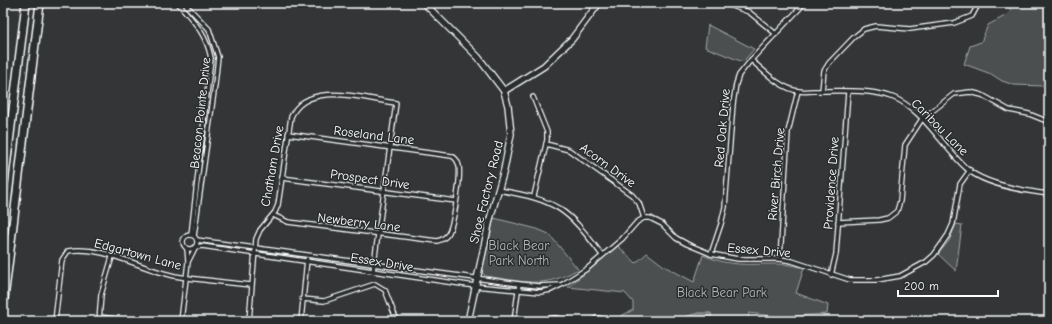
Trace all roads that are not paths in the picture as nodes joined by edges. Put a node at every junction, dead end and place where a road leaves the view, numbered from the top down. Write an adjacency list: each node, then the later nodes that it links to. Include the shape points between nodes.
1 (26, 3): 28 (highway)
2 (40, 3): 58 (highway)
3 (178, 3): 12 (street, Beacon Pointe Drive, via 203,32)
4 (184, 3): 11 (street, Beacon Pointe Drive, via 209,29)
5 (424, 3): 16 (street, Shoe Factory Road, via 478,57)
6 (599, 3): 16 (street, via 572,39 544,66)
7 (724, 3): 10 (street, via 749,12)
8 (803, 3): 10 (street, Red Oak Drive)
9 (979, 3): 15 (street, via 972,16 954,23 910,29 876,26 864,30 829,63 824,71)
10 (776, 34): 13 (street, Red Oak Drive)
11 (215, 47): 12 (street); 36 (street, Beacon Pointe Drive, via 218,57 217,71)
12 (209, 48): 36 (street, Beacon Pointe Drive, via 210,78)
13 (751, 60): 14 (street, Caribou Lane, via 784,85); 41 (street, Red Oak Drive, via 739,74 736,84 725,207)
14 (798, 91): 15 (street, Caribou Lane); 45 (street, River Birch Drive, via 788,132)
15 (822, 91): 17 (street, Caribou Lane)
16 (504, 92): 26 (street, Shoe Factory Road, via 511,134)
17 (848, 92): 19 (street, Caribou Lane, via 892,97 907,105); 34 (street, Providence Drive)
18 (533, 97): 22 (street, via 547,132)
19 (922, 119): 20 (street, via 954,94 970,92 982,95 1010,110); 24 (street, Caribou Lane); 34 (street, via 905,145 900,201 896,211 888,218 879,220)
20 (1049, 122)
21 (288, 134): 23 (street, Roseland Lane); 23 (street, Chatham Drive, via 291,117 307,98 340,95 396,103); 25 (street, Chatham Drive)
22 (546, 144): 30 (street); 33 (street, Acorn Drive, via 569,150 632,195 639,204)
23 (390, 146): 27 (street); 31 (street, Roseland Lane, via 443,154 456,159 459,171)
24 (970, 170): 29 (street, Caribou Lane, via 1020,191); 49 (street, Essex Drive, via 960,184 953,224 948,235 926,262 900,276 884,279 850,280)
25 (282, 178): 27 (street, Prospect Drive); 32 (street, Chatham Drive, via 278,205)
26 (498, 190): 30 (street); 51 (street, Shoe Factory Road)
27 (384, 191): 31 (street, Prospect Drive); 35 (street)
28 (3, 192)
29 (1049, 194)
30 (534, 196): 42 (street, via 568,214 579,224)
31 (456, 201): 35 (street, Newberry Lane, via 449,232 444,239 430,241)
32 (273, 215): 35 (street, Newberry Lane, via 288,222); 40 (street, Chatham Drive, via 257,236)
33 (644, 218): 41 (street, Essex Drive, via 655,220 687,244); 42 (street, Essex Drive)
34 (838, 222): 49 (street, Providence Drive, via 836,254)
35 (378, 234): 47 (street)
36 (192, 236): 37 (street); 39 (street, via 186,236 183,241)
37 (197, 240): 38 (street); 40 (street, Essex Drive)
38 (196, 247): 39 (street); 40 (street, Essex Drive); 46 (street)
39 (187, 249): 46 (street)
40 (255, 251): 44 (street, Essex Drive); 54 (street, Chatham Drive)
41 (711, 254): 45 (street, Essex Drive, via 738,259)
42 (602, 255): 53 (street, Essex Drive, via 588,268)
43 (112, 257): 50 (street, Edgartown Lane, via 174,276); 59 (street, via 101,295); 62 (street, Edgartown Lane, via 94,251 68,251 62,260)
44 (307, 258): 47 (street, Essex Drive); 48 (street, Essex Drive); 57 (street)
45 (780, 259): 49 (street, Essex Drive)
46 (188, 262): 50 (street)
47 (374, 265): 48 (street); 51 (street, Essex Drive)
48 (373, 271): 55 (street, Essex Drive)
49 (830, 275)
50 (186, 277): 54 (street, Edgartown Lane); 64 (street)
51 (476, 278): 52 (street, Essex Drive); 55 (street, Shoe Factory Road)
52 (520, 284): 53 (street, Essex Drive); 56 (street)
53 (563, 284): 56 (street, Essex Drive, via 540,292)
54 (251, 285): 65 (street, Chatham Drive)
55 (475, 286): 56 (street, Essex Drive); 68 (street, Shoe Factory Road)
56 (518, 292): 60 (street)
57 (302, 299): 66 (street); 67 (street, via 324,301 375,284 385,290)
58 (3, 307)
59 (99, 319): 63 (street)
60 (515, 320): 69 (street, via 555,318)
61 (608, 320): 70 (street, via 597,318)
62 (55, 321)
63 (133, 321)
64 (181, 321)
65 (249, 321)
66 (301, 321)
67 (396, 321)
68 (468, 321)
69 (572, 321)
70 (593, 321)

